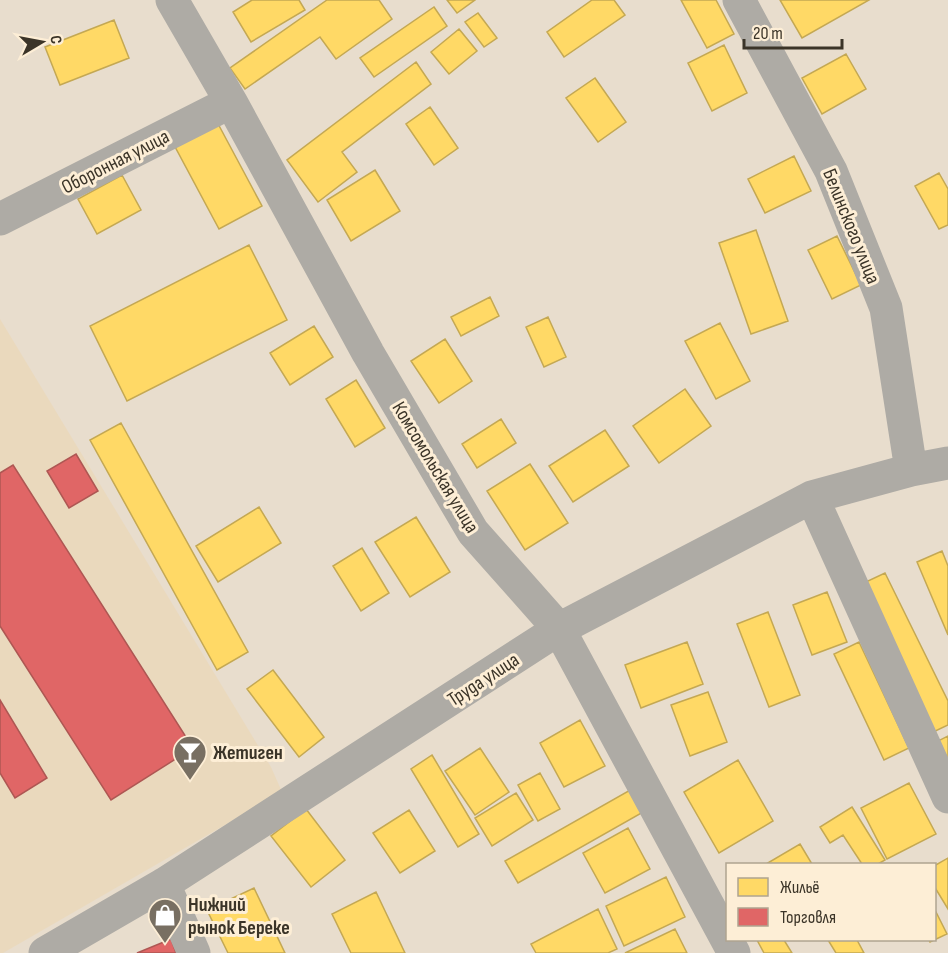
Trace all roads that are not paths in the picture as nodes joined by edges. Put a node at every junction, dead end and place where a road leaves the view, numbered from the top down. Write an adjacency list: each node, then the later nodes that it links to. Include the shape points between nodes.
1 (172, 0): 3 (street, Комсомольская улица)
2 (739, 0): 6 (street, Белинского улица, via 831,171 886,308)
3 (231, 102): 4 (street, Оборонная улица); 8 (street, Комсомольская улица, via 368,353 473,532)
4 (0, 219)
5 (948, 462): 6 (street, Труда улица)
6 (911, 470): 7 (street, Труда улица)
7 (812, 497): 8 (street, Труда улица); 9 (street)
8 (559, 629): 10 (street, Труда улица); 11 (street, Комсомольская улица)
9 (948, 797)
10 (164, 884): 12 (street, Труда улица); 13 (street)
11 (726, 938)
12 (45, 953)
13 (194, 953)

